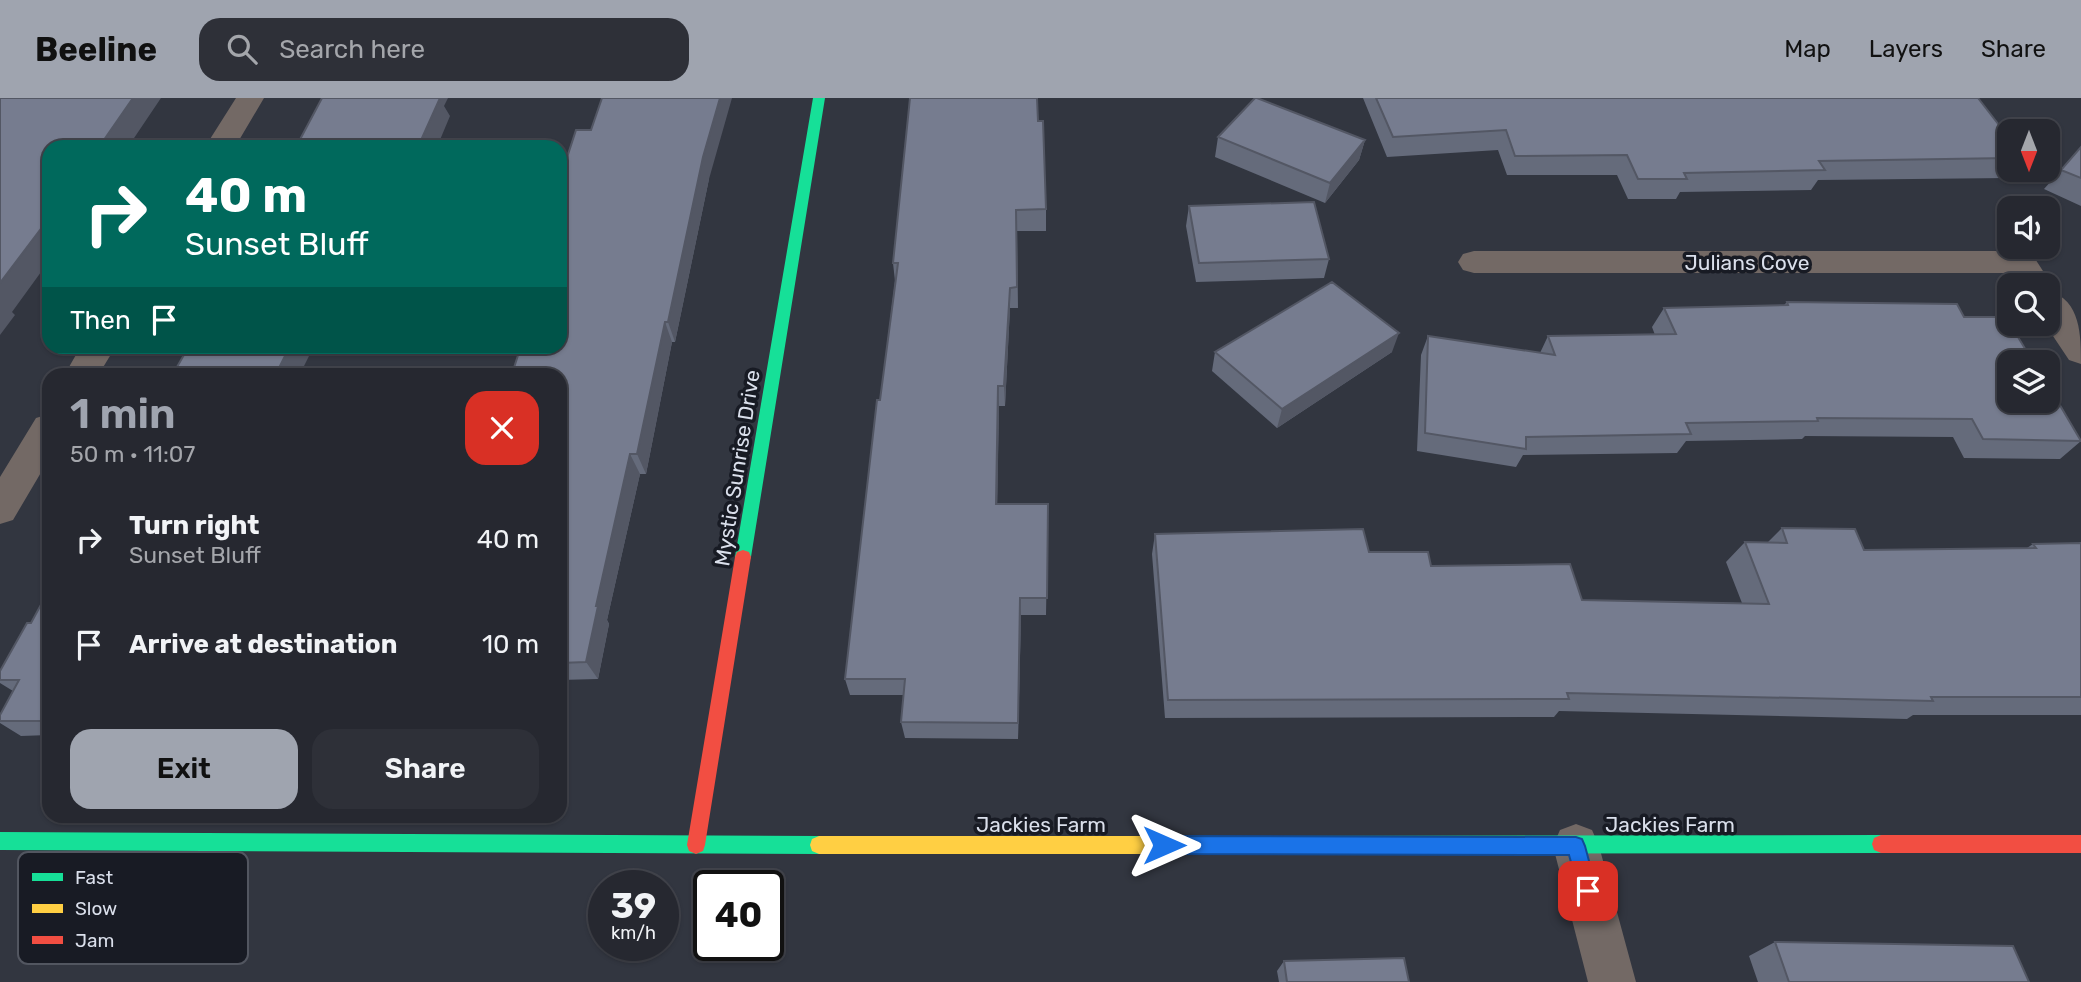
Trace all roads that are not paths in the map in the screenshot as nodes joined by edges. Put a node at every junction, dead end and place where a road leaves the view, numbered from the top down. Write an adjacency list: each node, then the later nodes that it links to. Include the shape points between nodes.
1 (250, 98): 3 (street)
2 (819, 98): 12 (street, Mystic Sunrise Drive)
3 (224, 140)
4 (1474, 262): 5 (street, Julians Cove)
5 (1997, 273)
6 (2060, 320): 7 (street)
7 (2081, 351)
8 (42, 440): 9 (street)
9 (0, 509)
10 (0, 841): 12 (street, Jackies Farm)
11 (2081, 844): 13 (street, Jackies Farm)
12 (696, 845): 13 (street, Jackies Farm)
13 (1576, 846): 14 (street)
14 (1612, 982)

